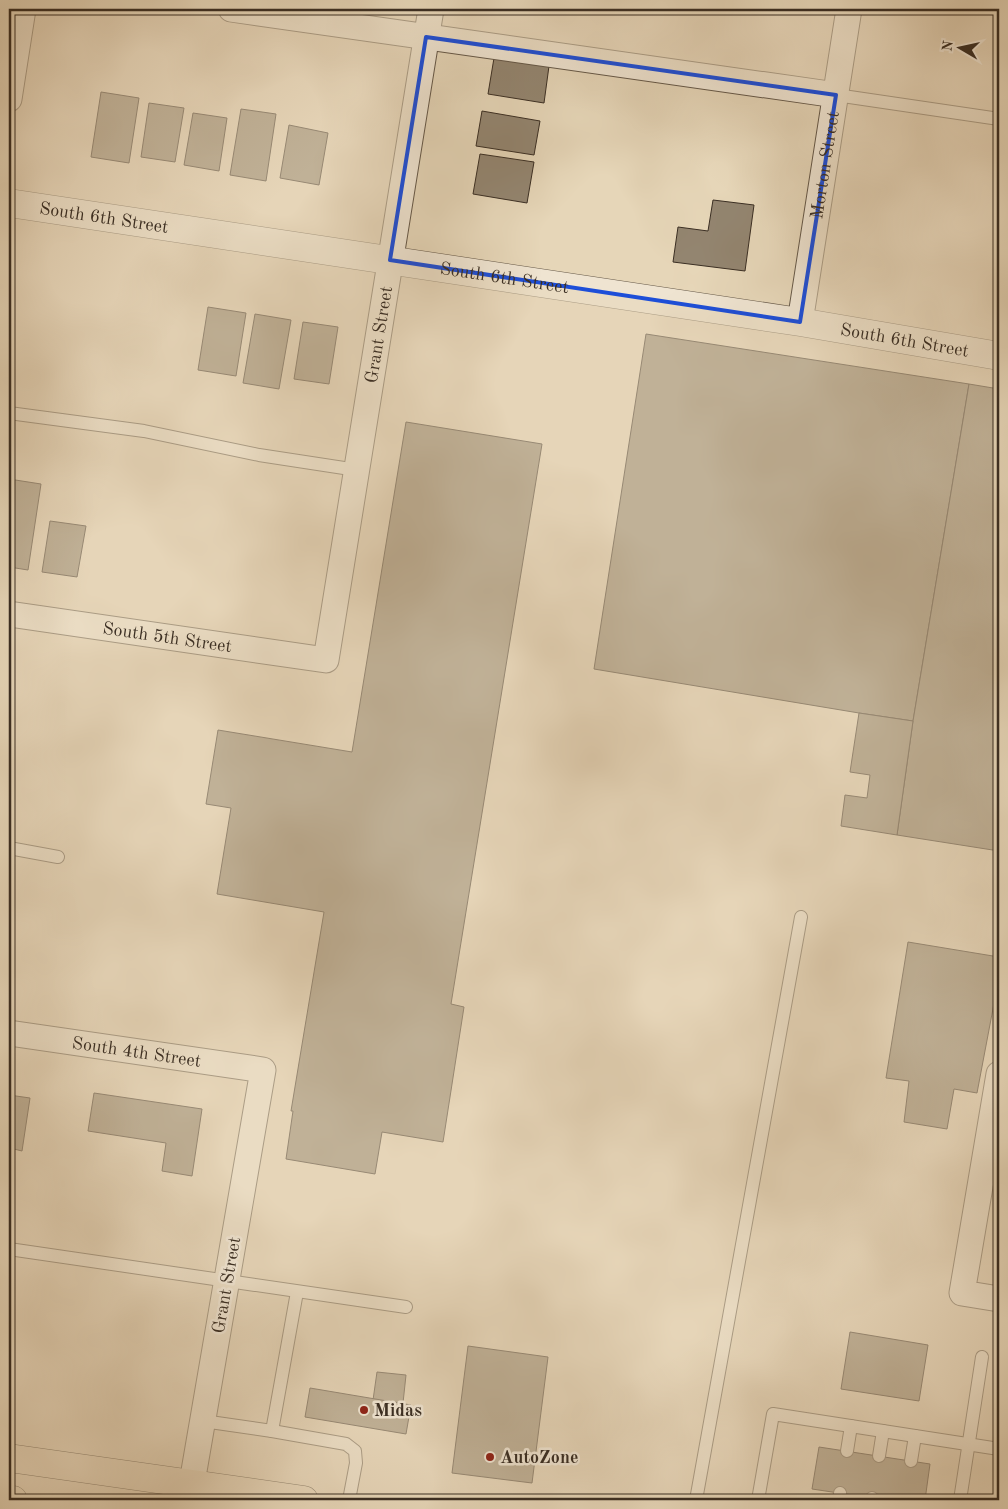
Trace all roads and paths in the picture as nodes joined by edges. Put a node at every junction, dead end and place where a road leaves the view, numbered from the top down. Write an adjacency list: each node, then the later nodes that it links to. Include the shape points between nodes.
1 (23, 9): 7 (street)
2 (231, 9): 5 (street)
3 (431, 9): 5 (street, Grant Street)
4 (849, 9): 6 (street, Morton Street)
5 (426, 37): 6 (street); 10 (street, Grant Street)
6 (836, 95): 8 (lane); 11 (street, Morton Street)
7 (9, 99)
8 (999, 119)
9 (9, 203): 10 (street, South 6th Street)
10 (390, 260): 11 (street, South 6th Street); 14 (street, Grant Street)
11 (800, 322): 12 (street, South 6th Street)
12 (999, 354)
13 (9, 413): 14 (lane, via 144,431 259,455)
14 (357, 470): 16 (street, Grant Street)
15 (9, 614): 16 (street, South 5th Street)
16 (326, 660)
17 (9, 848): 18 (lane)
18 (58, 857)
19 (801, 916): 45 (lane)
20 (9, 1033): 21 (street, South 4th Street)
21 (263, 1070): 24 (street, Grant Street)
22 (999, 1074): 26 (street, via 962,1293)
23 (9, 1249): 24 (lane)
24 (226, 1282): 25 (lane); 29 (street, Grant Street)
25 (297, 1292): 27 (lane); 31 (lane)
26 (999, 1299)
27 (406, 1307)
28 (982, 1356): 34 (lane)
29 (203, 1421): 31 (lane); 40 (street, Grant Street)
30 (851, 1426): 32 (lane); 36 (lane); 46 (lane, via 772,1414)
31 (272, 1431): 44 (lane, via 346,1444 354,1451 356,1462)
32 (883, 1431): 33 (lane); 37 (lane)
33 (915, 1436): 34 (lane); 39 (lane)
34 (969, 1444): 35 (lane); 47 (lane)
35 (999, 1449)
36 (847, 1451)
37 (879, 1456)
38 (9, 1458): 40 (highway)
39 (911, 1461)
40 (191, 1492): 43 (highway)
41 (9, 1500): 42 (highway)
42 (13, 1500)
43 (304, 1500)
44 (348, 1500)
45 (696, 1500)
46 (758, 1500)
47 (960, 1500)

